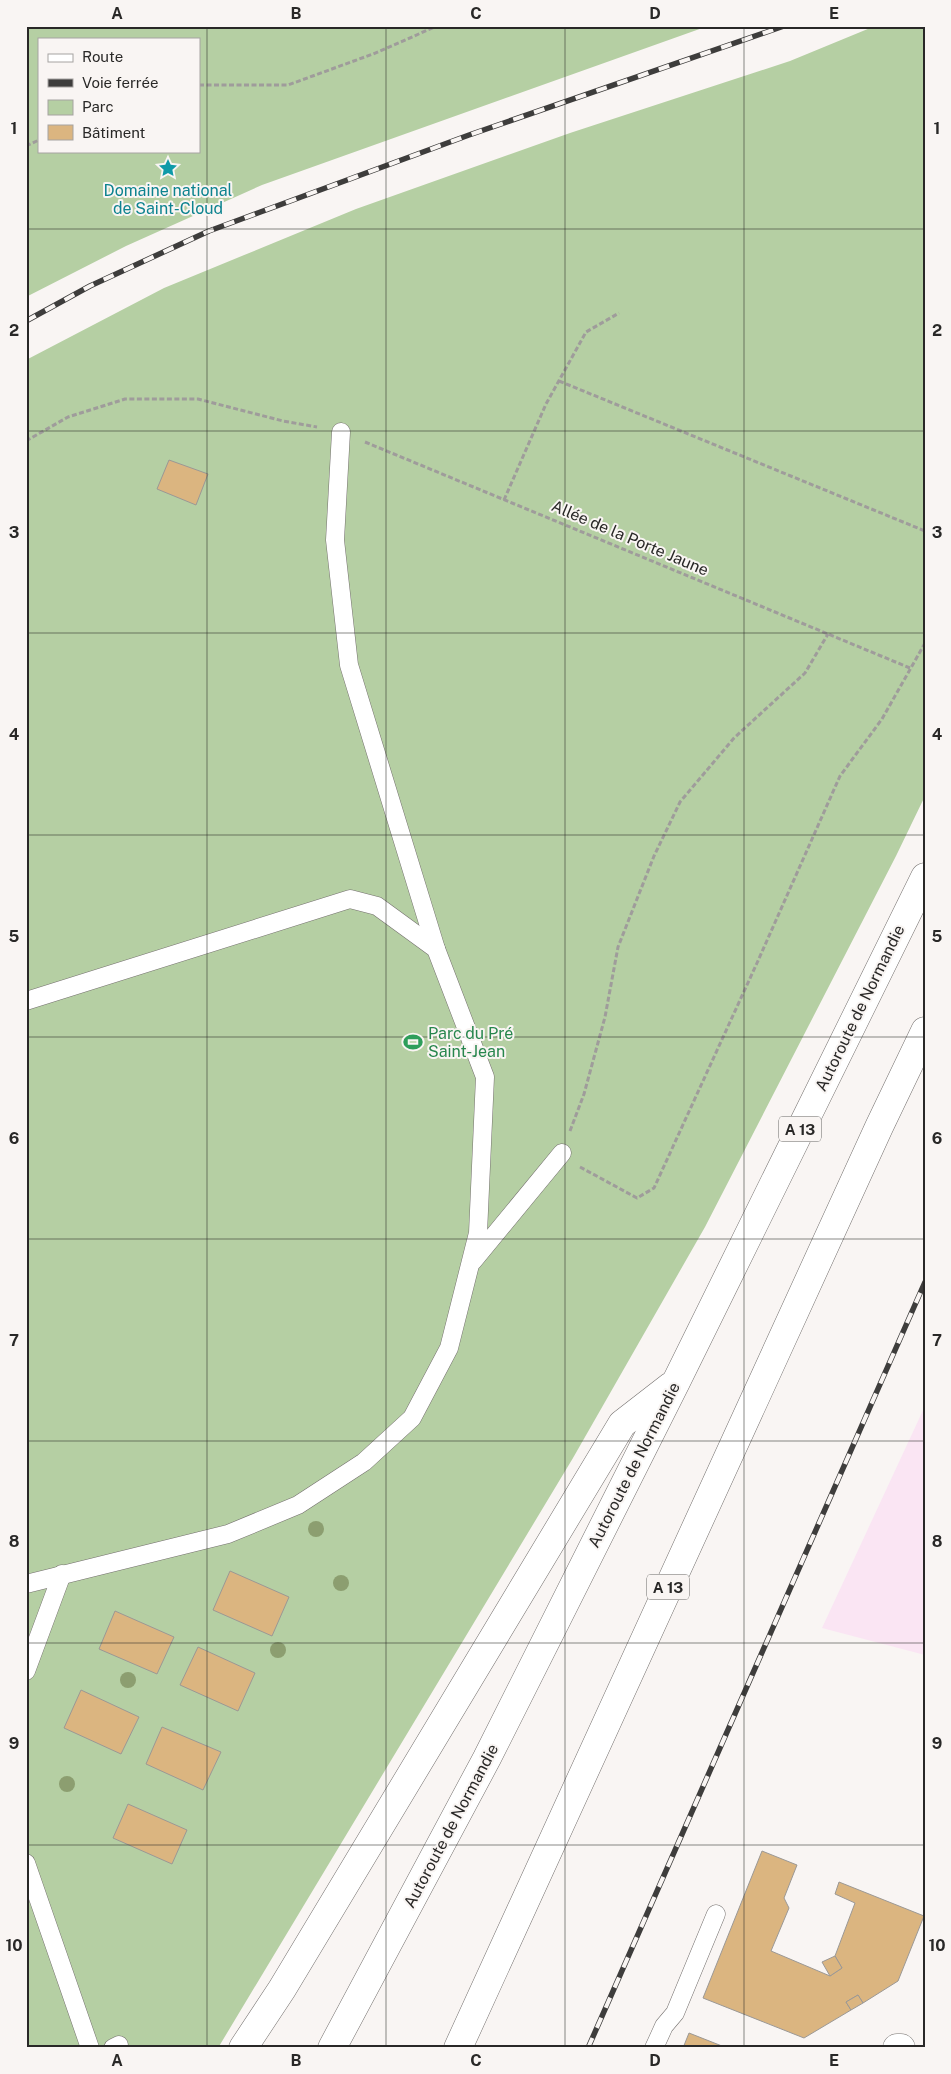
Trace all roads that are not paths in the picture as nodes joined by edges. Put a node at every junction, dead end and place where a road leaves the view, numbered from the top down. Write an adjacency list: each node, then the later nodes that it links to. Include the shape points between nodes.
1 (341, 432): 3 (lane, via 335,540 350,665)
2 (925, 877): 8 (highway, Autoroute de Normandie / A 13)
3 (436, 949): 4 (lane, via 376,906 350,899); 7 (lane, via 485,1078 478,1234)
4 (26, 1001)
5 (925, 1031): 17 (highway, A 13)
6 (562, 1153): 7 (lane)
7 (470, 1265): 9 (lane, via 449,1348 412,1418 364,1462 298,1506 228,1534)
8 (676, 1382): 15 (highway, via 622,1424 282,1989); 16 (highway, Autoroute de Normandie / A 13, via 487,1758)
9 (62, 1574): 10 (lane); 11 (lane)
10 (26, 1584)
11 (26, 1671)
12 (26, 1863): 14 (lane)
13 (716, 1914): 18 (lane, via 675,2013 664,2026)
14 (90, 2048)
15 (243, 2048)
16 (332, 2048)
17 (458, 2048)
18 (654, 2048)

